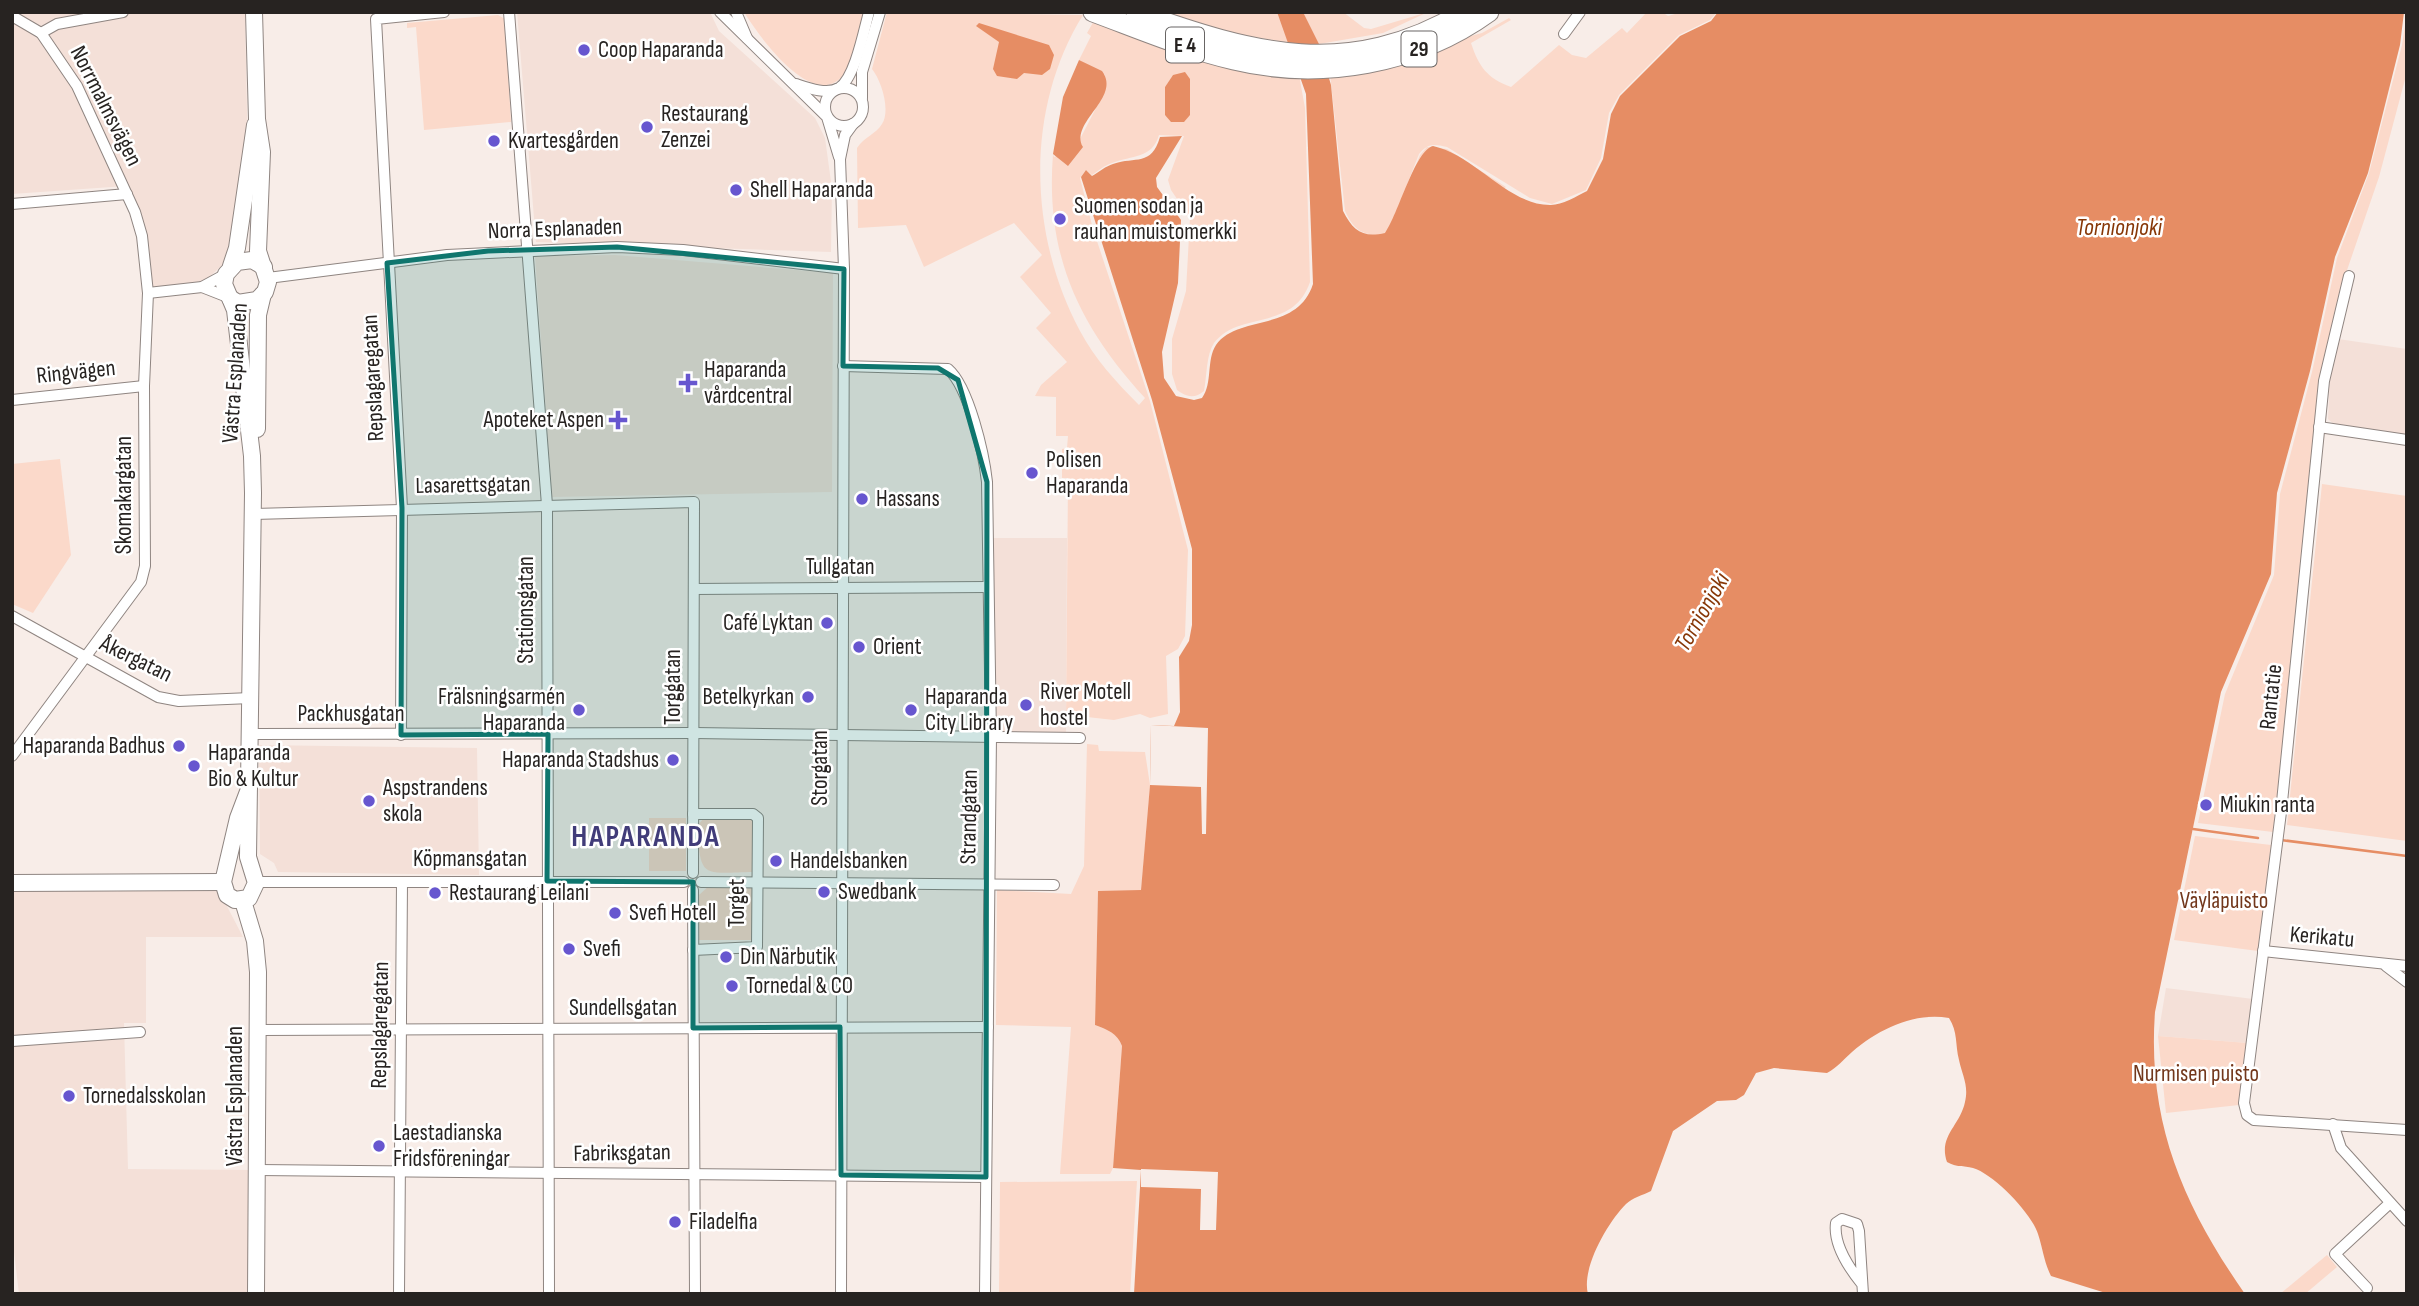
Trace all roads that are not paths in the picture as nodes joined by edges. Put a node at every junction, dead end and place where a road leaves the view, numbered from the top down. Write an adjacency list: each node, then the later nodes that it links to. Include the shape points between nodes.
1 (123, 12): 15 (street, via 57,24)
2 (254, 12): 24 (street, Västra Esplanaden)
3 (444, 12): 30 (street, Repslagaregatan, via 376,19)
4 (509, 12): 29 (street, Stationsgatan)
5 (720, 12): 17 (street, Storgatan)
6 (736, 12): 17 (street, Storgatan)
7 (869, 12): 21 (street, via 852,68)
8 (880, 12): 22 (street, Storgatan, via 862,72)
9 (1093, 12): 19 (highway, E 4, via 1213,54)
10 (1136, 12): 19 (highway, E 4)
11 (1464, 12): 18 (highway, 29)
12 (1489, 12): 18 (highway, 29, via 1426,47 1379,61)
13 (1580, 12): 16 (street)
14 (12, 16): 15 (street, Norrmalmsvägen)
15 (41, 33): 27 (street, Norrmalmsvägen, via 77,86)
16 (1564, 34)
17 (747, 38): 20 (street, Storgatan)
18 (1348, 59): 19 (highway, E 4)
19 (1277, 60)
20 (793, 84): 21 (street); 23 (street, Storgatan)
21 (837, 89): 22 (street, via 852,90); 23 (street, via 825,102)
22 (862, 101): 25 (street, Storgatan, via 862,112)
23 (827, 117): 25 (street, Storgatan, via 839,126); 26 (street, Storgatan)
24 (257, 119): 32 (street, Västra Esplanaden, via 237,248); 34 (street, Västra Esplanaden, via 262,152 258,251)
25 (853, 124): 26 (street, Storgatan, via 845,135)
26 (840, 159): 31 (street, Storgatan)
27 (127, 194): 28 (street); 36 (street, Skomakargatan, via 142,236)
28 (12, 204)
29 (529, 249): 30 (street, Norra Esplanaden); 31 (street, Norra Esplanaden, via 656,248); 45 (street, Stationsgatan)
30 (387, 263): 34 (street, Norra Esplanaden); 46 (street, Repslagaregatan)
31 (844, 269): 38 (street, Storgatan)
32 (228, 270): 34 (street, via 247,259); 35 (street); 37 (street, via 224,284)
33 (2349, 276): 41 (street, Rantatie, via 2324,381)
34 (265, 280): 37 (street, via 247,303); 43 (street, Västra Esplanaden, via 258,315 259,396)
35 (202, 287): 36 (street); 37 (street)
36 (148, 293): 39 (street, Skomakargatan)
37 (230, 298): 43 (street, Västra Esplanaden)
38 (843, 366): 48 (street, Storgatan); 49 (street, Strandgatan, via 939,368 955,376 984,455)
39 (144, 386): 40 (street, Ringvägen); 52 (street, Skomakargatan, via 145,566 132,597)
40 (12, 400)
41 (2319, 427): 42 (street); 79 (street, Rantatie)
42 (2407, 440)
43 (252, 456): 47 (street, Västra Esplanaden)
44 (695, 502): 45 (street, Lasarettsgatan); 50 (street, Torggatan)
45 (547, 505): 46 (street, Lasarettsgatan); 56 (street, Stationsgatan)
46 (402, 508): 47 (street, Lasarettsgatan); 57 (street, Repslagaregatan)
47 (253, 514): 53 (street, Västra Esplanaden)
48 (841, 587): 49 (street, Tullgatan); 50 (street, Tullgatan); 58 (street, Storgatan)
49 (987, 587): 59 (street, Strandgatan)
50 (694, 589): 54 (street, Torggatan)
51 (12, 616): 52 (street, Åkergatan)
52 (87, 659): 53 (street, Åkergatan, via 165,700); 61 (street, Skomakargatan)
53 (251, 698): 55 (street, Västra Esplanaden)
54 (694, 733): 56 (street, Packhusgatan); 58 (street, Packhusgatan); 63 (street, Torggatan)
55 (251, 734): 57 (street, Packhusgatan); 62 (street, Västra Esplanaden)
56 (548, 734): 57 (street, Packhusgatan); 67 (street, Stationsgatan)
57 (401, 735)
58 (841, 736): 59 (street, Packhusgatan); 68 (street, Storgatan)
59 (991, 736): 60 (street, Packhusgatan); 74 (street, Strandgatan)
60 (1080, 738)
61 (12, 756)
62 (249, 789): 65 (street, Västra Esplanaden, via 248,857); 66 (street, Västra Esplanaden)
63 (693, 814): 64 (street, Torggatan); 72 (street, Torget, via 753,814 758,818)
64 (693, 873): 70 (street); 71 (street)
65 (254, 877): 66 (street, via 239,867); 69 (street, Köpmansgatan); 77 (street, via 253,894)
66 (225, 878): 73 (street); 77 (street, via 227,895)
67 (547, 881): 69 (street, Köpmansgatan); 70 (street, Köpmansgatan); 88 (street, Stationsgatan)
68 (841, 881): 72 (street); 74 (street); 83 (street, Storgatan)
69 (402, 882): 86 (street, Repslagaregatan)
70 (684, 882): 76 (street)
71 (701, 882): 72 (street); 76 (street)
72 (758, 882): 78 (street, Torget, via 757,947)
73 (12, 883)
74 (989, 883): 75 (street); 84 (street, Strandgatan)
75 (1054, 885)
76 (693, 890): 78 (street)
77 (243, 901): 87 (street, Västra Esplanaden, via 257,955)
78 (693, 950): 85 (street)
79 (2263, 951): 80 (street, Kerikatu); 91 (street, Rantatie, via 2244,1103 2247,1115 2253,1120)
80 (2377, 963): 81 (street, Kerikatu); 82 (street, Kerikatu, via 2389,966)
81 (2407, 966)
82 (2407, 982)
83 (840, 1027): 84 (street, Sundellsgatan); 85 (street, Sundellsgatan); 97 (street, Storgatan)
84 (988, 1027): 98 (street, Strandgatan)
85 (693, 1028): 88 (street, Sundellsgatan); 95 (street)
86 (401, 1029): 87 (street, Sundellsgatan); 88 (street, Sundellsgatan); 94 (street, Repslagaregatan)
87 (259, 1030): 93 (street, Västra Esplanaden)
88 (547, 1030): 96 (street, Stationsgatan)
89 (140, 1032): 90 (street)
90 (12, 1041)
91 (2333, 1124): 92 (street); 99 (street, via 2341,1148)
92 (2407, 1130)
93 (258, 1170): 94 (street, Fabriksgatan); 103 (street, Västra Esplanaden)
94 (400, 1173): 96 (street, Fabriksgatan); 104 (street, Repslagaregatan)
95 (695, 1173): 96 (street, Fabriksgatan); 97 (street, Fabriksgatan); 106 (street)
96 (548, 1175): 105 (street, Stationsgatan)
97 (841, 1175): 98 (street, Fabriksgatan); 107 (street, Storgatan)
98 (986, 1177): 108 (street, Strandgatan)
99 (2390, 1203): 100 (street); 101 (street, via 2335,1254)
100 (2407, 1222)
101 (2367, 1288)
102 (1862, 1289): 102 (street, via 1860,1231 1857,1224 1842,1219 1836,1223 1835,1236)
103 (256, 1294)
104 (399, 1294)
105 (549, 1294)
106 (695, 1294)
107 (841, 1294)
108 (985, 1294)

